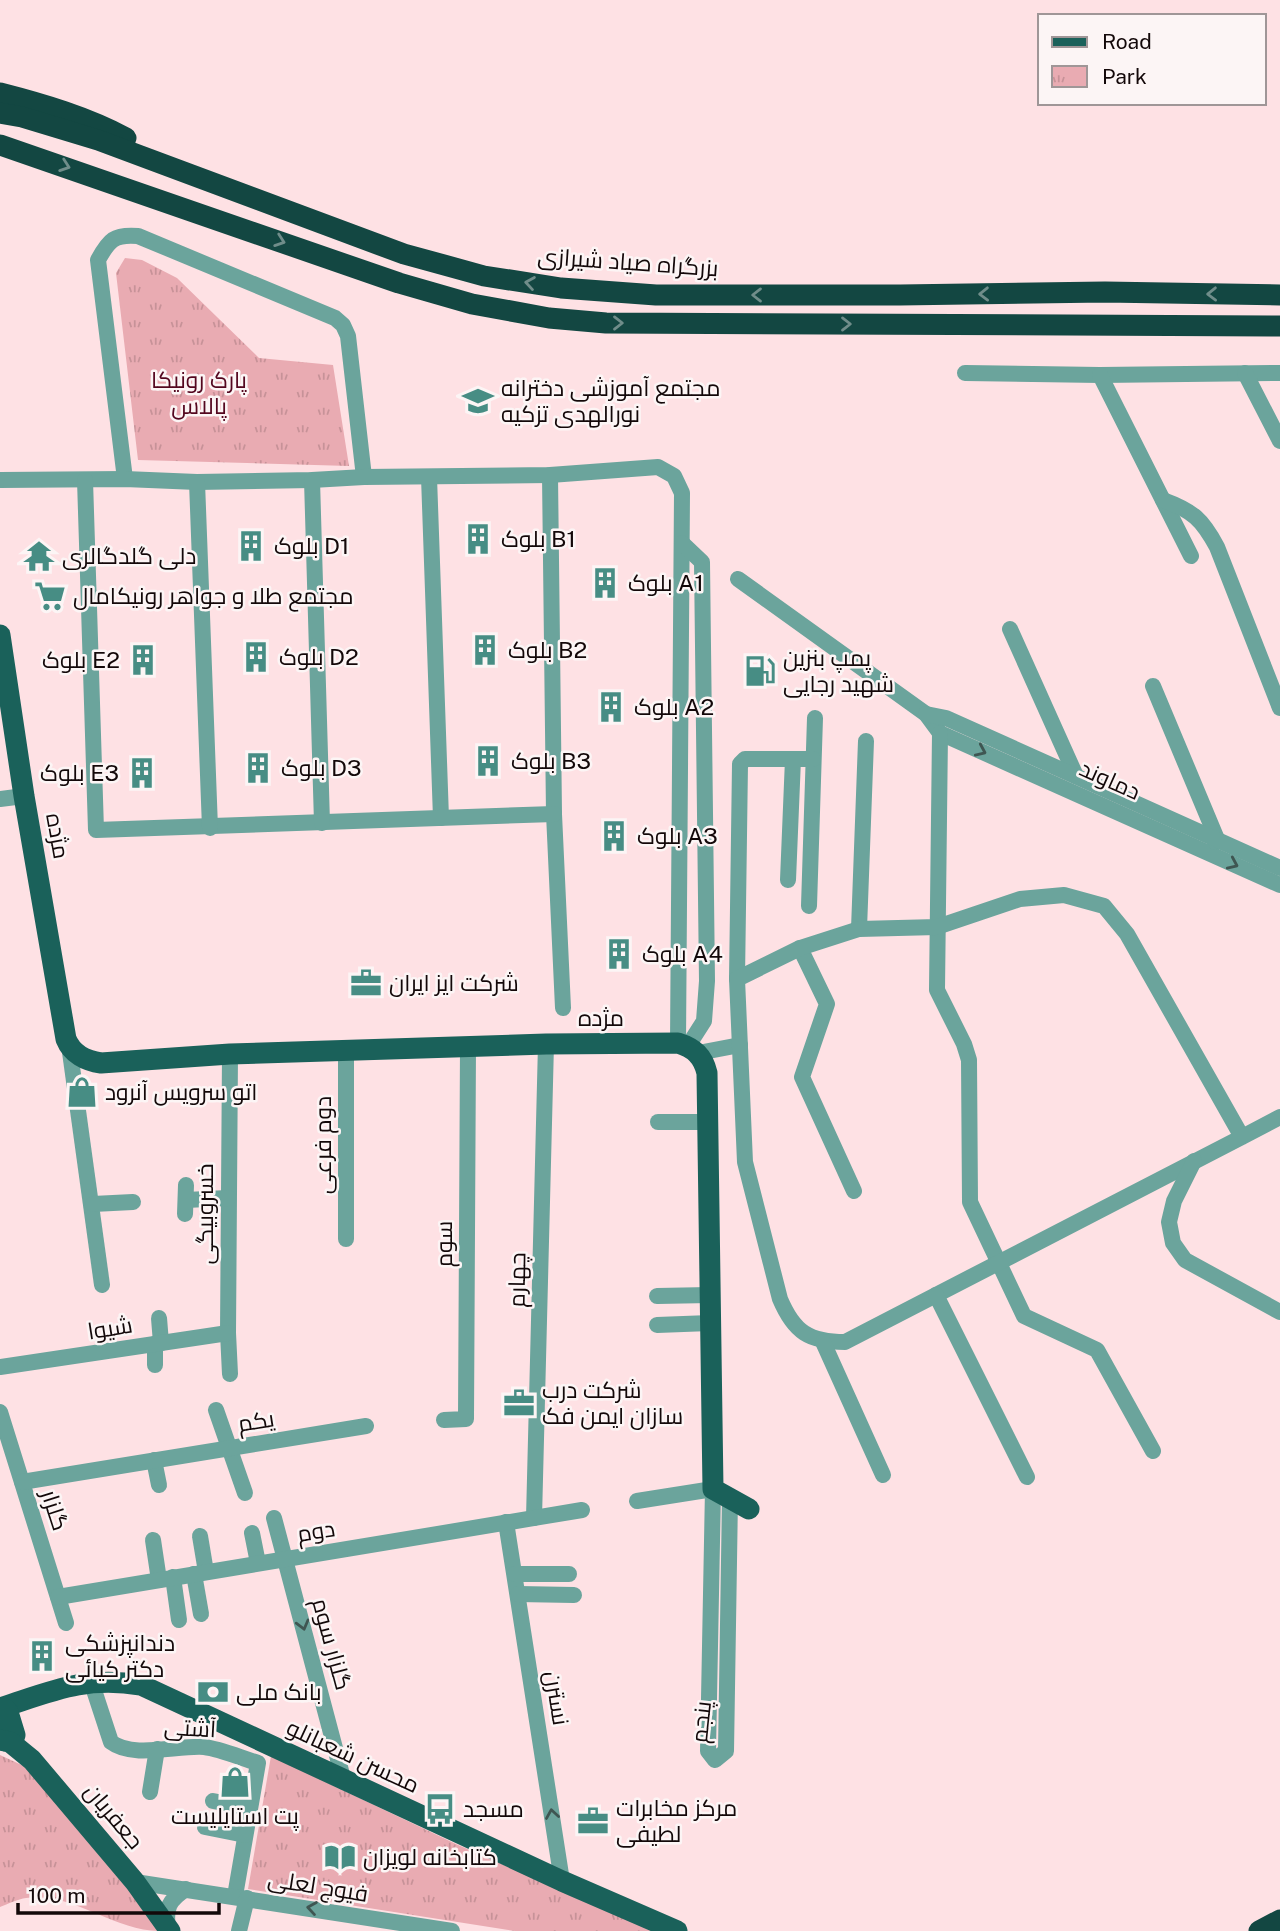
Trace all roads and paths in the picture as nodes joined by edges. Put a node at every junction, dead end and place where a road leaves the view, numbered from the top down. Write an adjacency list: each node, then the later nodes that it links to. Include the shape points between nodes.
1 (0, 93): 4 (highway, via 107,128)
2 (0, 113): 4 (highway, بزرگراه صیاد شیرازی, via 98,140)
3 (0, 145): 6 (highway, one-way to 6, via 399,283 472,304 549,318 606,323)
4 (199, 177): 5 (highway, بزرگراه صیاد شیرازی, one-way to 4, via 676,295 561,288 484,276 404,254)
5 (1280, 294)
6 (1280, 326)
7 (965, 373): 10 (street)
8 (1245, 373): 9 (street); 10 (street); 11 (street)
9 (1280, 373)
10 (1100, 375): 20 (street)
11 (1280, 441)
12 (550, 475): 14 (street); 21 (street, via 658,467 674,477 682,493); 37 (street)
13 (364, 477): 14 (street); 15 (street, via 343,325 138,236 122,234 108,242 98,260); 18 (street)
14 (429, 477): 38 (street)
15 (125, 479): 17 (street); 19 (street)
16 (0, 480): 17 (street)
17 (85, 480): 40 (street, via 96,830)
18 (312, 480): 19 (street); 39 (street)
19 (197, 482): 40 (street)
20 (1163, 500): 22 (street); 27 (street, via 1187,509 1206,525)
21 (682, 543): 55 (street); 55 (street, via 702,562 703,618 707,981 704,1021)
22 (1191, 556)
23 (738, 579): 28 (street, دماوند)
24 (1010, 629): 34 (street)
25 (0, 635): 35 (main road, مژده)
26 (1153, 687): 41 (street)
27 (1280, 708)
28 (926, 715): 30 (street, دماوند); 34 (street, دماوند, via 946,718)
29 (815, 718): 33 (street)
30 (940, 733): 41 (street, دماوند, one-way to 41); 46 (street)
31 (866, 741): 47 (street)
32 (793, 759): 33 (street); 43 (street); 49 (street, via 745,759 740,764)
33 (813, 759): 45 (street)
34 (1076, 776): 41 (street, دماوند)
35 (24, 796): 36 (street); 52 (main road, مژده)
36 (0, 799)
37 (554, 814): 38 (street); 50 (street)
38 (441, 818): 39 (street)
39 (322, 823): 40 (street)
40 (210, 828)
41 (1213, 847): 42 (street, دماوند); 44 (street, دماوند, one-way to 44)
42 (1280, 868)
43 (788, 880)
44 (1280, 886)
45 (809, 906)
46 (937, 926): 47 (street); 61 (street, via 1020,899 1065,895 1104,906 1128,934); 69 (street, via 937,990 969,1060 970,1202)
47 (859, 929): 48 (street)
48 (800, 948): 49 (street); 63 (street, via 827,1004 802,1077)
49 (737, 979): 53 (street)
50 (563, 1008)
51 (546, 1044): 54 (main road, مژده); 55 (main road, مژده); 102 (street, چهارم)
52 (69, 1045): 57 (main road, مژده, via 84,1058 101,1063); 67 (street, مژده)
53 (740, 1045): 55 (street); 79 (street, via 746,1162 780,1299 789,1319 804,1334)
54 (468, 1047): 56 (main road, مژده); 86 (street, سوم, via 466,1419)
55 (688, 1047): 60 (main road, via 704,1062 707,1073)
56 (346, 1051): 57 (main road, مژده); 68 (street, دوم فرعی)
57 (230, 1054): 64 (street, خسروبیگی)
58 (1280, 1117): 61 (street)
59 (658, 1122): 60 (street)
60 (707, 1122): 71 (main road)
61 (1242, 1137): 62 (street)
62 (1194, 1161): 69 (street); 74 (street, via 1174,1201 1169,1222 1173,1243 1185,1261)
63 (854, 1191)
64 (228, 1198): 65 (street); 78 (street, خسروبیگی)
65 (186, 1200)
66 (133, 1202): 67 (street)
67 (93, 1204): 70 (street, مژده)
68 (346, 1239)
69 (999, 1262): 72 (street); 89 (street, via 1024,1316 1097,1350)
70 (102, 1285)
71 (710, 1295): 73 (street); 76 (main road)
72 (936, 1295): 79 (street, via 845,1342); 93 (street)
73 (657, 1296)
74 (1280, 1312)
75 (159, 1318): 80 (street)
76 (710, 1324): 77 (street); 97 (main road)
77 (657, 1325)
78 (228, 1333): 80 (street, شیوا); 83 (street, خسروبیگی)
79 (823, 1342): 92 (street)
80 (158, 1343): 81 (street); 82 (street, شیوا)
81 (155, 1364)
82 (0, 1367)
83 (230, 1374)
84 (216, 1410): 88 (street)
85 (0, 1412): 90 (street, گلزار)
86 (444, 1420)
87 (366, 1426): 88 (street, یکم)
88 (229, 1448): 91 (street, یکم); 96 (street)
89 (1153, 1451)
90 (6, 1453): 94 (street, گلزار)
91 (154, 1460): 94 (street, یکم); 95 (street)
92 (883, 1475)
93 (1027, 1477)
94 (22, 1482): 115 (street, گلزار)
95 (159, 1485)
96 (244, 1493)
97 (721, 1493): 97 (street, پنجم, via 726,1751 715,1760 708,1751); 98 (street); 99 (main road)
98 (637, 1500)
99 (749, 1509)
100 (582, 1510): 102 (street, دوم)
101 (274, 1518): 107 (street, گلزار سوم)
102 (534, 1518): 103 (street, دوم)
103 (506, 1522): 107 (street, دوم); 110 (street, نسترن)
104 (252, 1533): 108 (street)
105 (200, 1536): 109 (street)
106 (153, 1541): 112 (street)
107 (285, 1559): 108 (street, دوم); 122 (street, گلزار سوم, one-way to 122)
108 (258, 1563): 109 (street, دوم)
109 (200, 1573): 112 (street, دوم); 116 (street)
110 (515, 1574): 111 (street); 113 (street, نسترن)
111 (569, 1574)
112 (166, 1579): 115 (street, دوم); 117 (street)
113 (518, 1594): 114 (street); 128 (street, نسترن, one-way to 113)
114 (574, 1595)
115 (58, 1597): 118 (street, گلزار)
116 (201, 1614)
117 (179, 1620)
118 (66, 1623)
119 (91, 1681): 120 (main road, محسن شعبانلو, via 69,1686); 121 (street, آشتی, via 111,1742 130,1750); 122 (main road, محسن شعبانلو, via 141,1685)
120 (2, 1722): 129 (main road, جعفریان)
121 (157, 1749): 123 (street); 125 (street, آشتی, via 205,1747 258,1763)
122 (344, 1782): 128 (main road, محسن شعبانلو)
123 (150, 1792)
124 (213, 1801): 125 (street)
125 (250, 1808): 127 (street)
126 (205, 1827): 127 (street)
127 (245, 1835): 131 (street)
128 (562, 1881): 137 (main road, محسن شعبانلو)
129 (135, 1882): 130 (street, فیوج لعلی); 134 (main road, جعفریان)
130 (186, 1889): 131 (street, فیوج لعلی); 134 (street, via 168,1904)
131 (241, 1897): 133 (street, فیوج لعلی, one-way to 131); 135 (street)
132 (1280, 1920): 138 (highway)
133 (355, 1923): 136 (street, فیوج لعلی)
134 (169, 1929)
135 (239, 1931)
136 (452, 1931)
137 (677, 1931)
138 (1259, 1931)

